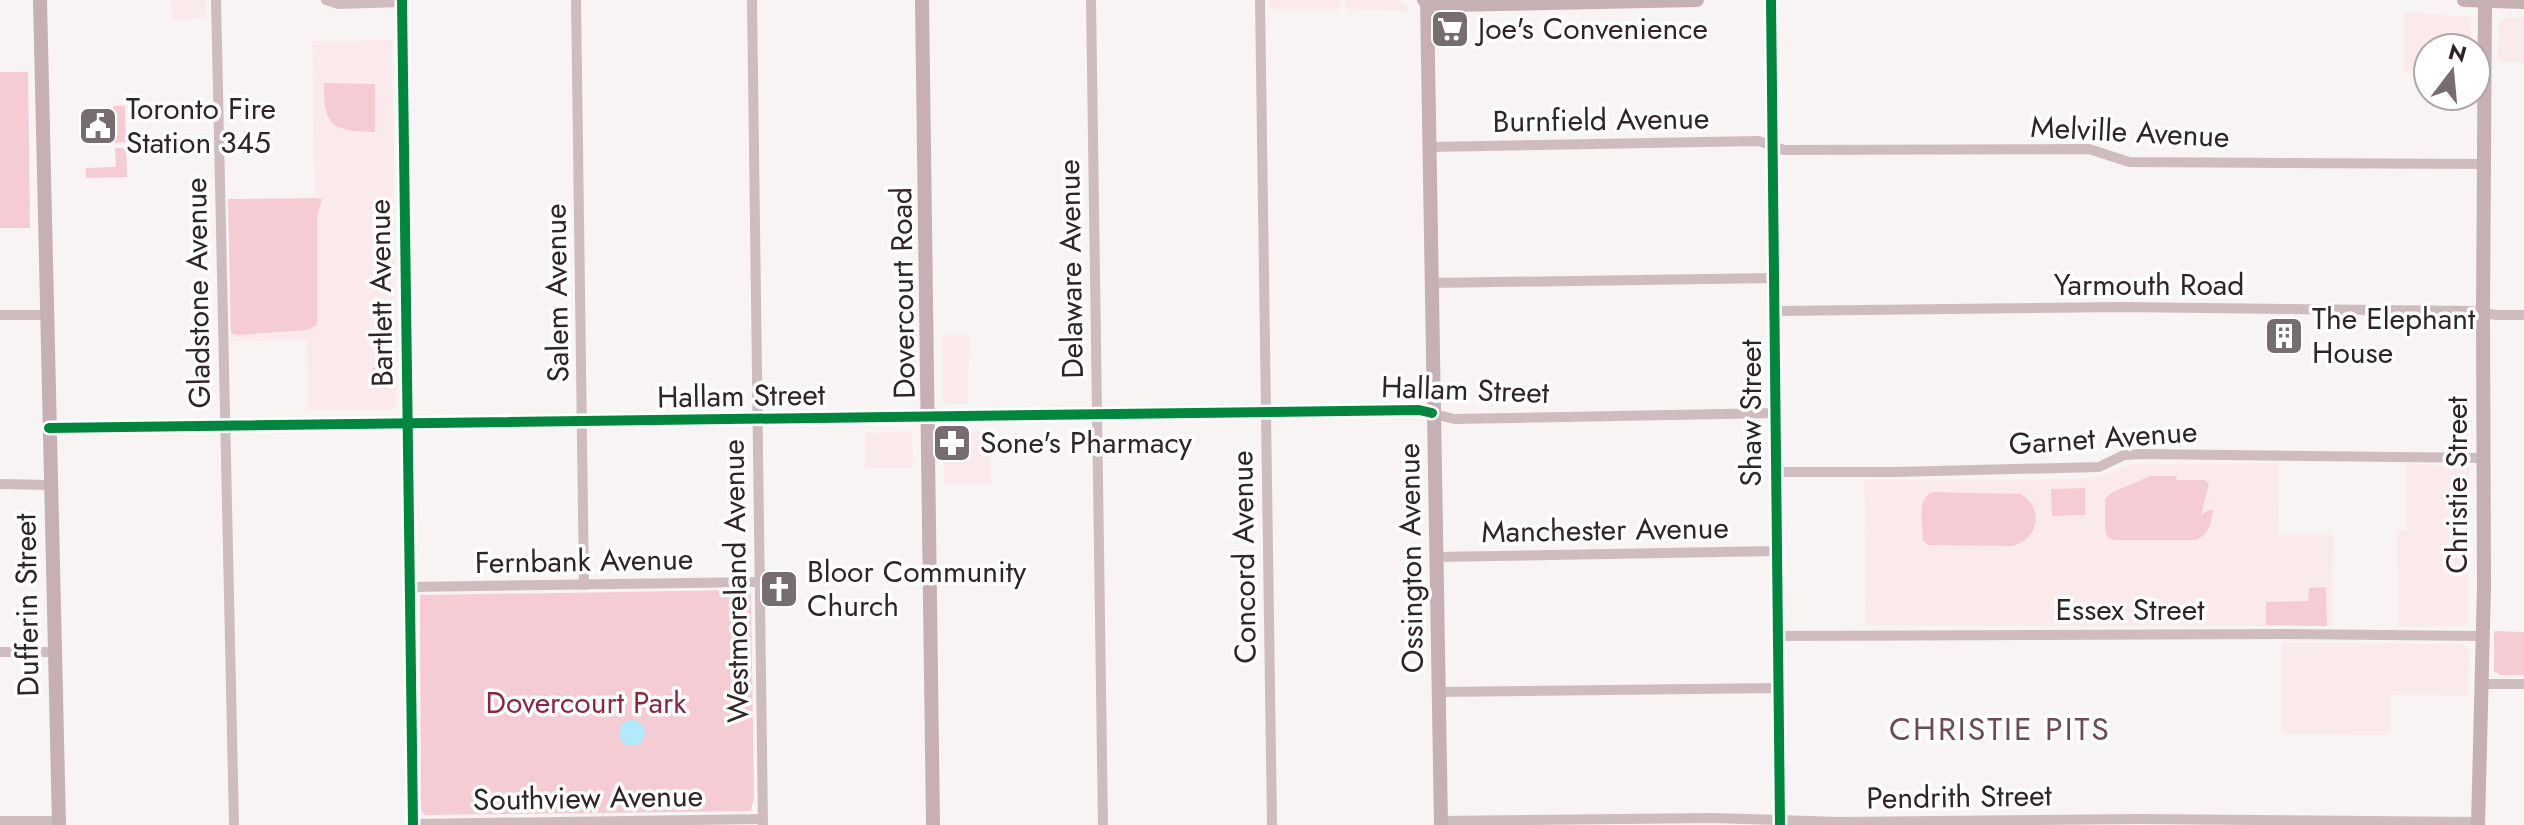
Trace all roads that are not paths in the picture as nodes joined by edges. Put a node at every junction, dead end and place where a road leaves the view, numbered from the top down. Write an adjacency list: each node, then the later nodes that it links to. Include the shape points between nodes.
1 (40, 0): 24 (street, Dufferin Street)
2 (216, 0): 34 (street, Gladstone Avenue)
3 (326, 0): 13 (street)
4 (576, 0): 32 (street, Salem Avenue)
5 (752, 0): 31 (street, Westmoreland Avenue)
6 (922, 0): 30 (street, Dovercourt Road)
7 (1091, 0): 29 (street, Delaware Avenue)
8 (1260, 0): 26 (street, Concord Avenue)
9 (1697, 0): 14 (street, via 1478,5)
10 (1771, 0): 17 (street, Shaw Street)
11 (2464, 0): 12 (street)
12 (2485, 0): 15 (street); 18 (street, Christie Street)
13 (402, 1): 33 (street, Bartlett Avenue)
14 (1426, 1): 16 (street, Ossington Avenue)
15 (2524, 2)
16 (1430, 147): 17 (street, Burnfield Avenue, via 1759,141); 20 (street, Ossington Avenue)
17 (1772, 148): 18 (street, Melville Avenue, via 2089,149 2129,162); 19 (street, Shaw Street)
18 (2485, 164): 22 (street, Christie Street)
19 (1774, 278): 20 (street); 21 (street, Shaw Street)
20 (1431, 283): 27 (street, Ossington Avenue)
21 (1774, 311): 22 (street, Yarmouth Road, via 2135,307); 28 (street, Shaw Street)
22 (2483, 312): 25 (street, Yarmouth Road); 36 (street, Christie Street)
23 (0, 315): 24 (street)
24 (47, 315): 35 (street, Dufferin Street)
25 (2524, 315)
26 (1265, 412): 27 (street, Hallam Street); 29 (street, Hallam Street); 64 (street, Concord Avenue)
27 (1432, 413): 28 (street, Hallam Street, via 1454,419); 41 (street, Ossington Avenue)
28 (1775, 413): 37 (street, Shaw Street)
29 (1097, 414): 30 (street, Hallam Street); 63 (street, Delaware Avenue)
30 (928, 417): 31 (street, Hallam Street); 62 (street, Dovercourt Road)
31 (758, 419): 32 (street, Hallam Street); 42 (street, Westmoreland Avenue)
32 (582, 422): 33 (street, Hallam Street); 43 (street, Salem Avenue)
33 (407, 424): 34 (street, Hallam Street); 44 (street, Bartlett Avenue)
34 (224, 426): 35 (street, Hallam Street); 60 (street, Gladstone Avenue)
35 (49, 428): 39 (street, Dufferin Street)
36 (2483, 458): 37 (street, Garnet Avenue, via 2142,454 2124,455 2099,467); 46 (street, Christie Street)
37 (1775, 472): 40 (street, Shaw Street)
38 (0, 484): 39 (street)
39 (50, 485): 48 (street, Dufferin Street)
40 (1776, 551): 41 (street, Manchester Avenue); 45 (street, Shaw Street)
41 (1435, 557): 51 (street, Ossington Avenue)
42 (759, 582): 43 (street, Fernbank Avenue); 53 (street, Westmoreland Avenue)
43 (584, 585): 44 (street, Fernbank Avenue)
44 (410, 587): 61 (street, Bartlett Avenue)
45 (1778, 636): 46 (street, Essex Street)
46 (2481, 636): 49 (street, Christie Street)
47 (0, 652): 48 (street)
48 (55, 652): 55 (street, Dufferin Street)
49 (2480, 684): 50 (street); 59 (street, Christie Street)
50 (2524, 684)
51 (1437, 692): 57 (street, Ossington Avenue); 58 (street, via 1778,688)
52 (0, 821): 55 (street)
53 (763, 822): 56 (street, Southview Avenue)
54 (1612, 822): 57 (street, Pendrith Street); 58 (street, Pendrith Street, via 1763,818)
55 (59, 823)
56 (588, 823): 61 (street, Southview Avenue)
57 (1440, 823)
58 (1780, 823): 59 (street, Pendrith Street, via 2139,819)
59 (2478, 824)
60 (234, 825)
61 (413, 825)
62 (933, 825)
63 (1103, 825)
64 (1272, 825)

